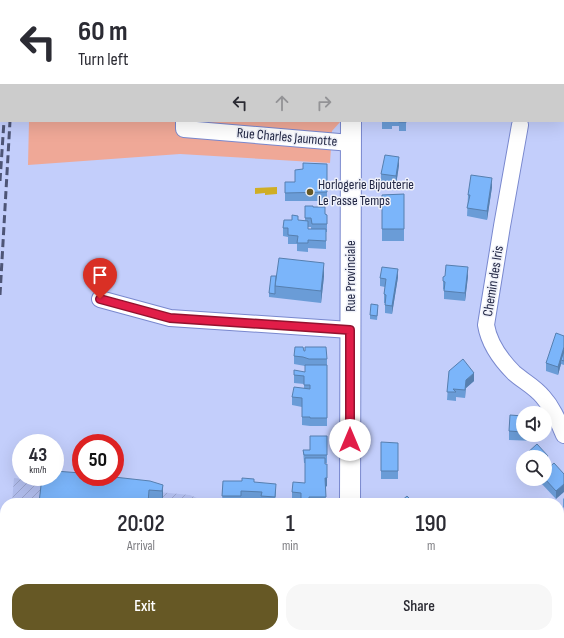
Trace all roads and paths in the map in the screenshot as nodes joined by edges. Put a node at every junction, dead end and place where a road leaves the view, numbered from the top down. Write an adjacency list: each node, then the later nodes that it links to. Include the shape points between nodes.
1 (184, 122): 4 (street, Rue Charles Jaumotte, via 184,129)
2 (351, 122): 4 (main road, Rue Provinciale)
3 (520, 125): 7 (street, Chemin des Iris, via 486,325 487,333 500,356 514,373 542,395)
4 (351, 143): 6 (main road, Rue Provinciale)
5 (100, 299): 6 (street, via 170,318)
6 (350, 330): 8 (main road, Rue Provinciale)
7 (564, 435)
8 (350, 498)

